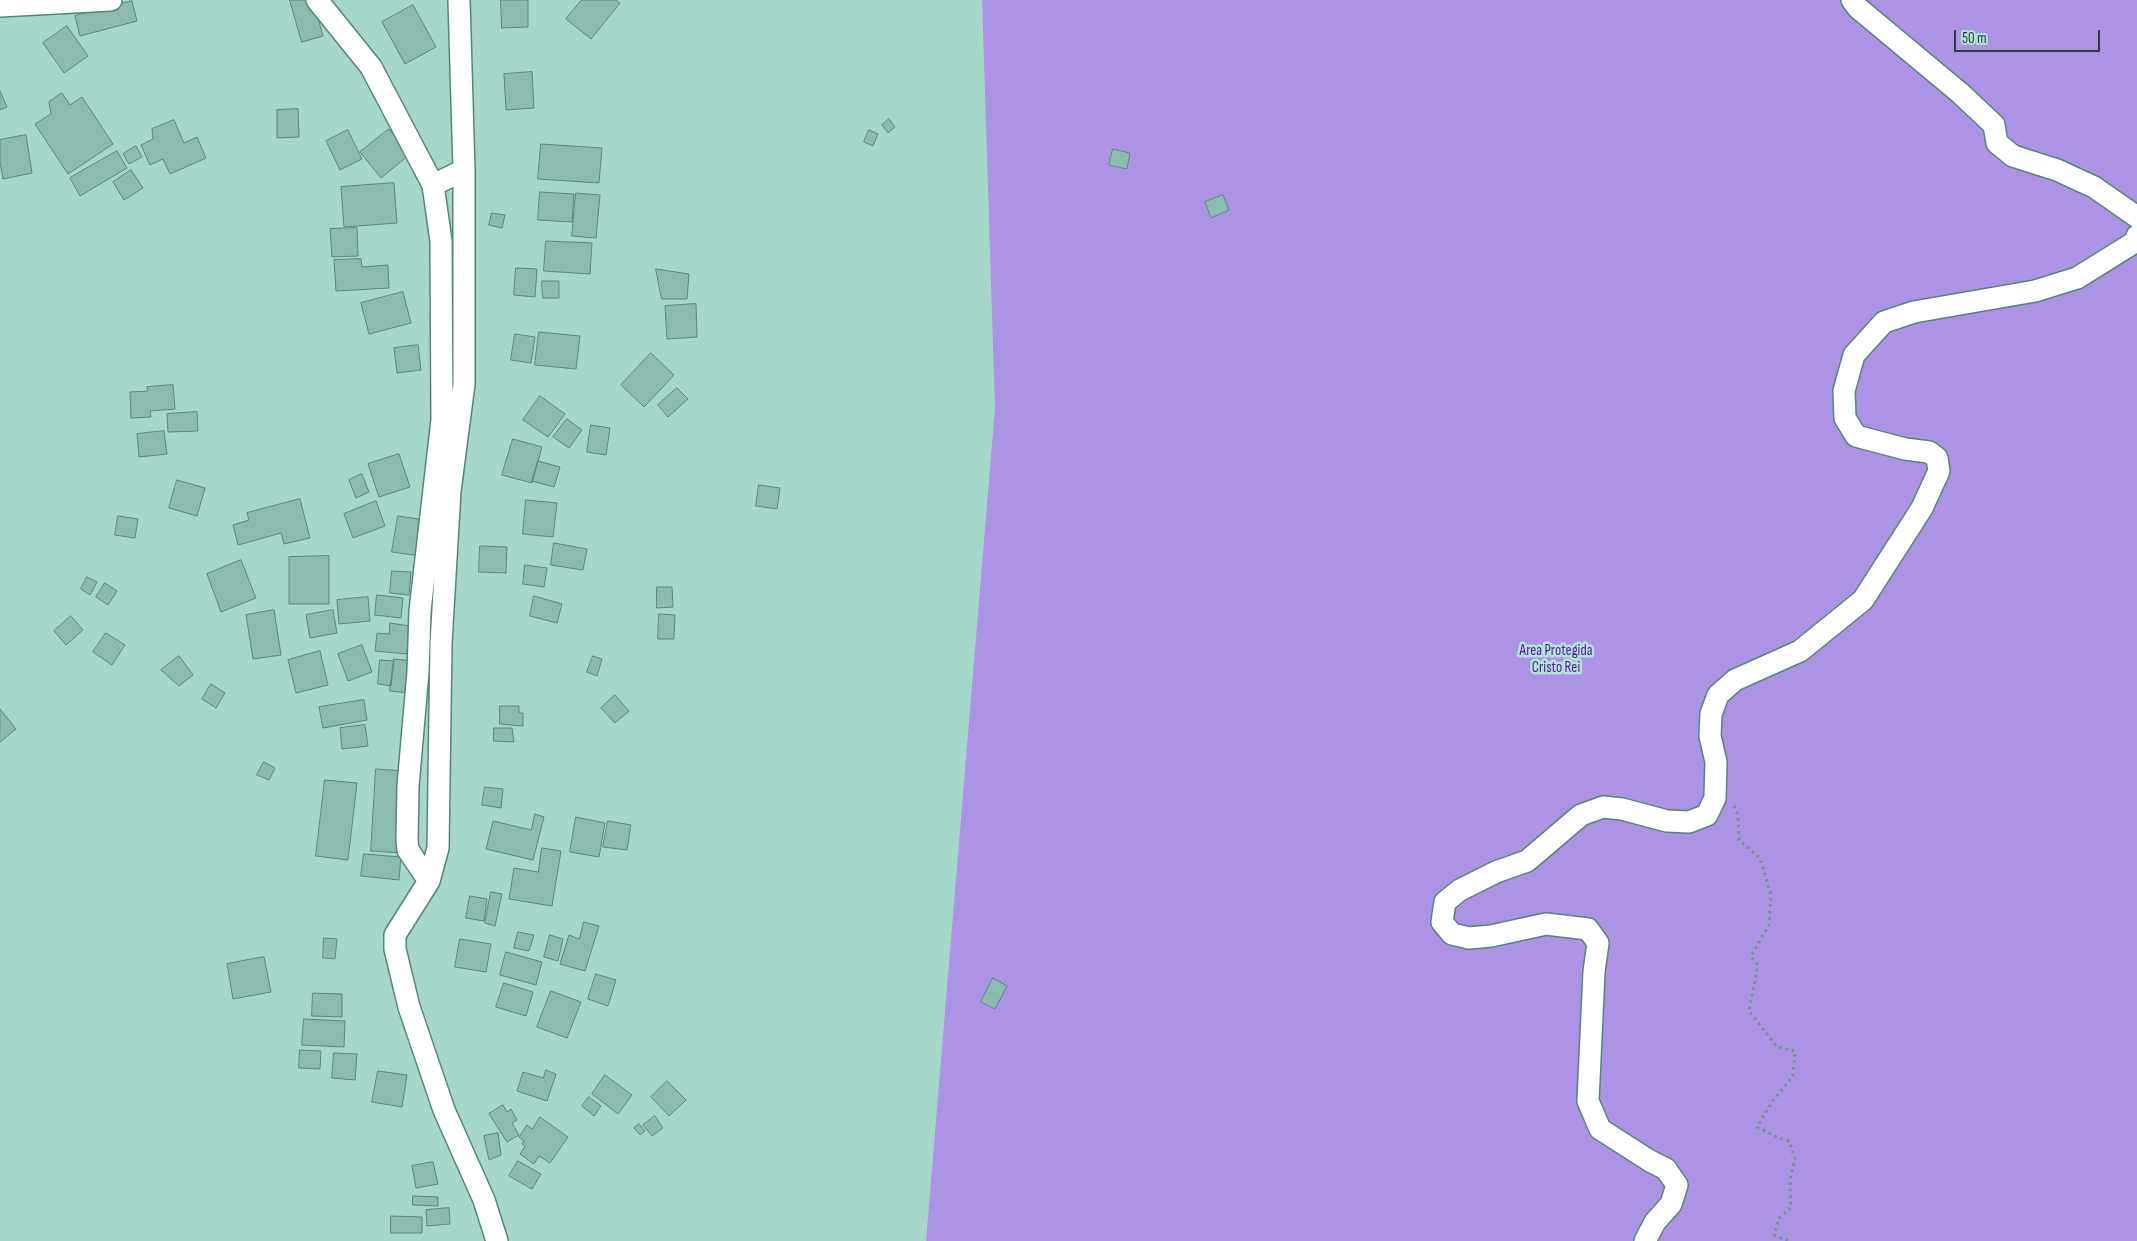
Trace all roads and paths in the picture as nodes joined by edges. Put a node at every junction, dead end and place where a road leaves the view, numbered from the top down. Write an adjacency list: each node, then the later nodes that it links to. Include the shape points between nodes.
1 (111, 0): 5 (street)
2 (317, 0): 7 (street, via 371,67)
3 (459, 0): 6 (street)
4 (1852, 0): 8 (street, via 1994,125 1997,143 2013,156 2057,170 2094,187)
5 (0, 6)
6 (464, 170): 7 (street); 11 (street, via 464,384 450,491 441,643 438,848)
7 (433, 185): 11 (street, via 441,241 442,420 420,611 407,840 408,850)
8 (2137, 217)
9 (2137, 236): 10 (street, via 2136,242 2077,278 2035,291 1914,312 1884,322 1854,355 1844,391 1845,418 1856,436 1929,452 1938,458 1939,471 1922,508 1863,600 1800,650 1735,680 1718,695 1711,714 1710,736 1716,762)
10 (1715, 782): 13 (street, via 1715,798 1707,815 1689,822 1667,822 1603,807 1581,815 1527,861 1496,872 1460,890 1445,902 1442,922 1452,934 1469,938 1491,936 1546,924 1588,929 1598,943 1588,1101 1600,1128 1666,1169 1677,1185 1671,1204 1655,1222); 14 (path, via 1727,794 1738,815 1739,840 1760,858 1771,895 1769,925 1751,956 1758,965 1749,1011 1777,1047 1795,1051 1793,1076 1757,1127 1789,1140 1794,1159 1790,1180 1791,1208 1779,1218 1774,1235)
11 (429, 881): 12 (street, via 395,935 395,950 409,1008 444,1110 484,1200)
12 (497, 1241)
13 (1645, 1241)
14 (1788, 1241)

